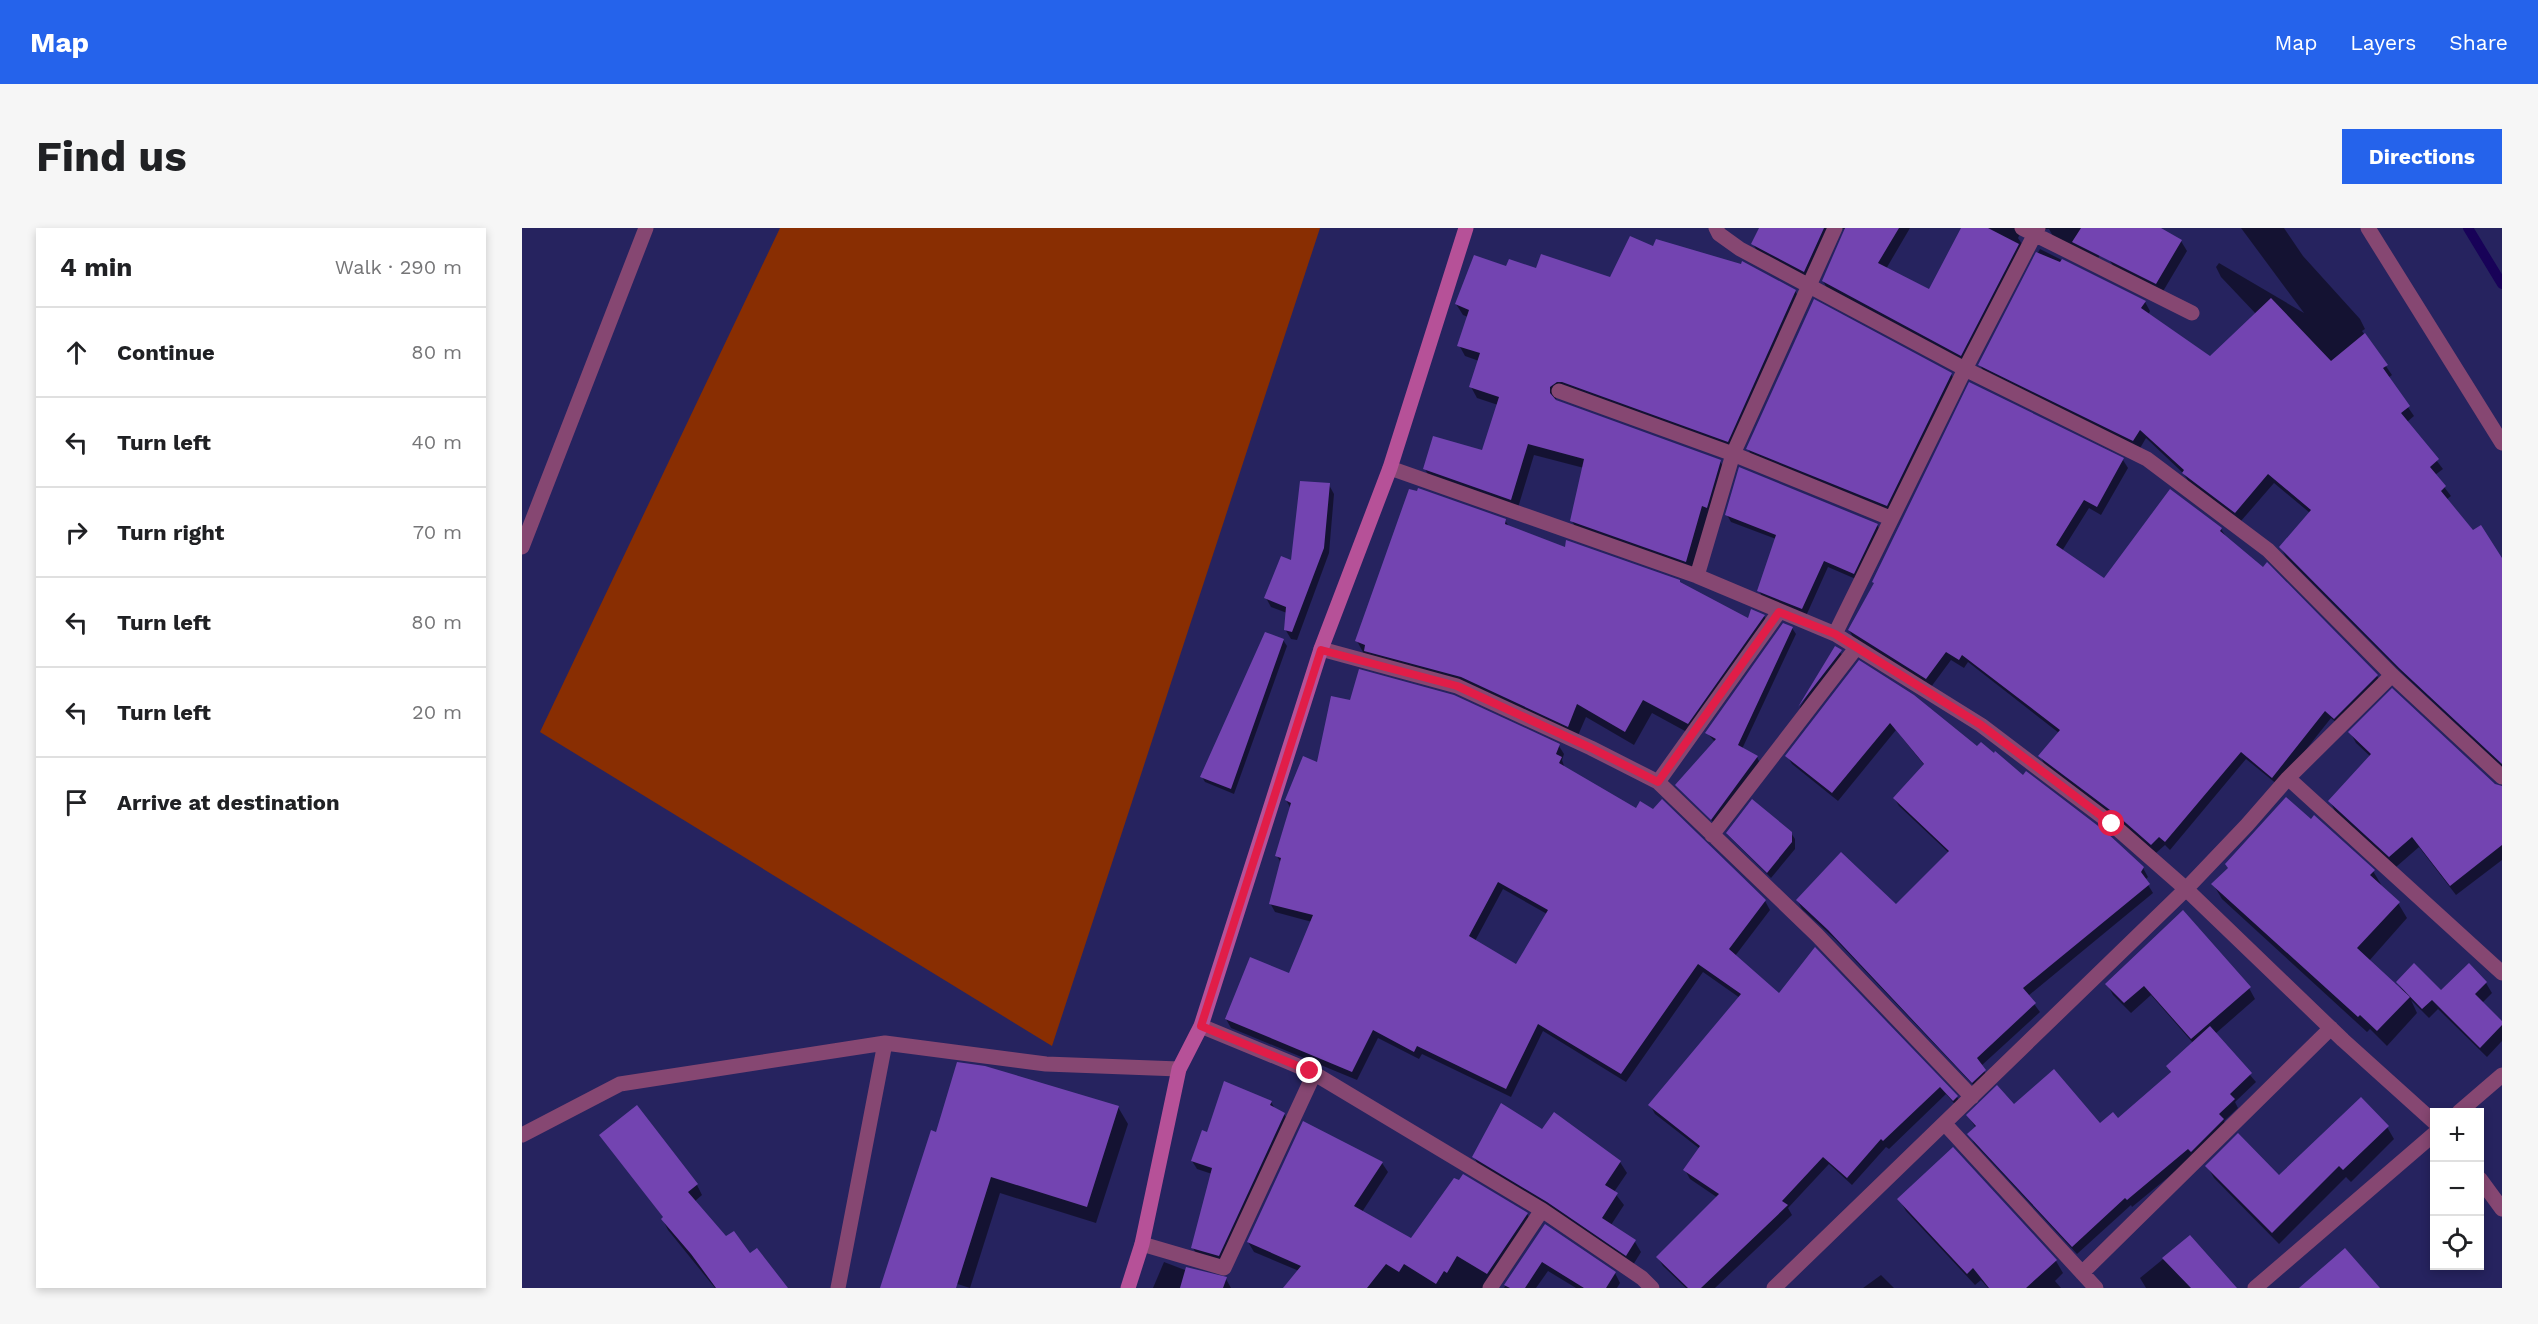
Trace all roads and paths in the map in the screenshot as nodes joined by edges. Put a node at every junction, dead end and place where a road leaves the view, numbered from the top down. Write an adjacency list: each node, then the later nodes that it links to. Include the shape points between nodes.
1 (646, 228): 15 (street)
2 (1466, 228): 13 (street)
3 (1716, 228): 7 (street, via 1740,249)
4 (1835, 228): 7 (street)
5 (2368, 228): 11 (street)
6 (2031, 230): 8 (street); 9 (street)
7 (1811, 285): 9 (street); 12 (street)
8 (2192, 313)
9 (1965, 369): 14 (street); 21 (street, via 2146,459 2268,550)
10 (1559, 391): 12 (street)
11 (2502, 443)
12 (1732, 454): 14 (street); 16 (street)
13 (1390, 468): 16 (street); 20 (street)
14 (1890, 518): 18 (street)
15 (522, 547)
16 (1697, 576): 17 (street)
17 (1779, 612): 18 (street); 24 (street)
18 (1835, 634): 19 (street)
19 (1856, 648): 25 (street); 26 (street, via 1981,725 2112,824)
20 (1321, 650): 24 (street, via 1457,686); 28 (street)
21 (2392, 675): 22 (street); 23 (street)
22 (2502, 777)
23 (2288, 778): 26 (street); 27 (street)
24 (1658, 782): 25 (street)
25 (1712, 834): 34 (street, via 1817,935)
26 (2186, 889): 29 (street); 34 (street)
27 (2502, 973)
28 (1201, 1026): 31 (street); 32 (street)
29 (2331, 1028): 36 (street); 44 (street)
30 (885, 1043): 31 (street, via 1046,1064); 38 (street, via 620,1084); 45 (street)
31 (1179, 1069): 43 (street)
32 (1314, 1074): 42 (street); 43 (street, via 1224,1268)
33 (2502, 1074): 35 (street)
34 (1972, 1097): 37 (street)
35 (2465, 1108)
36 (2430, 1118)
37 (1945, 1124): 44 (street); 49 (street)
38 (522, 1135)
39 (2430, 1137): 51 (street)
40 (2484, 1184): 41 (street)
41 (2502, 1209)
42 (1542, 1210): 47 (street); 48 (street)
43 (1142, 1244): 46 (street)
44 (2082, 1273): 50 (street)
45 (838, 1288)
46 (1128, 1288)
47 (1490, 1288)
48 (1652, 1288)
49 (1774, 1288)
50 (2096, 1288)
51 (2255, 1288)

